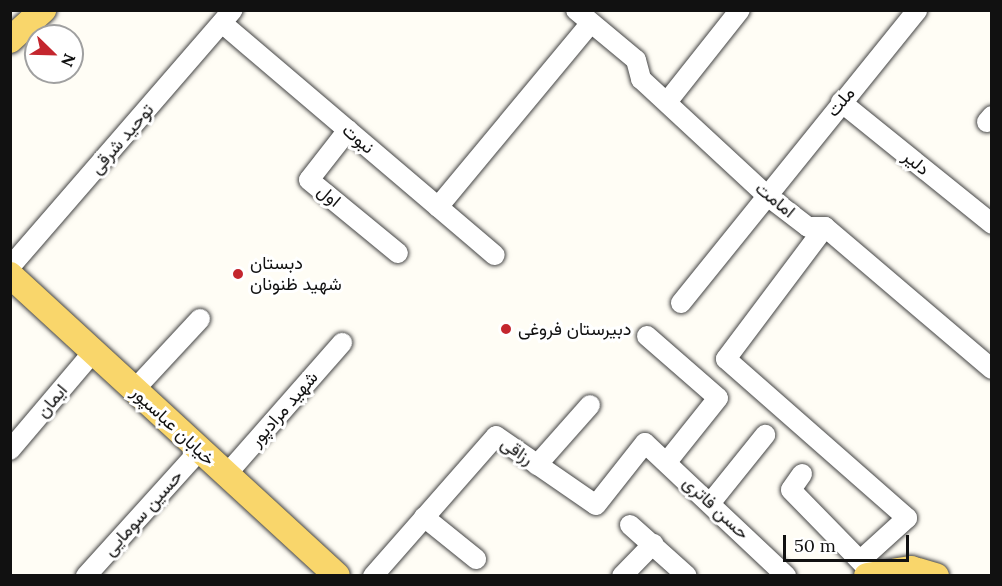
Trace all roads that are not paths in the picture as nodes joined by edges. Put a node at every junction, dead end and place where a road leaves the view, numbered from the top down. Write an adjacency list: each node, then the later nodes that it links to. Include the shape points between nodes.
1 (43, 10): 6 (main road)
2 (740, 10): 7 (street)
3 (917, 10): 8 (street, ملت)
4 (227, 17): 9 (street, نبوت); 16 (street, توحید شرقی)
5 (583, 17): 7 (street, امامت, via 636,60 641,80); 11 (street)
6 (10, 40)
7 (667, 102): 10 (street, امامت)
8 (841, 102): 10 (street, ملت); 12 (street, دلیر)
9 (348, 130): 11 (street, نبوت); 14 (street, اول, via 309,180)
10 (765, 194): 13 (street, امامت, via 808,227); 18 (street, ملت)
11 (438, 207): 15 (street, نبوت)
12 (992, 224)
13 (825, 227): 23 (street, امامت); 39 (street, via 726,359 907,518)
14 (398, 253)
15 (495, 255)
16 (10, 267)
17 (10, 275): 22 (main road, خیابان عباسپور)
18 (681, 303)
19 (200, 319): 24 (street)
20 (647, 336): 30 (street, via 718,398)
21 (342, 343): 33 (street, شهید مرادپور)
22 (93, 352): 24 (main road, خیابان عباسپور); 28 (street, ایمان)
23 (992, 369)
24 (134, 390): 29 (main road, خیابان عباسپور)
25 (590, 405): 31 (street)
26 (765, 435): 34 (street)
27 (645, 443): 30 (street, حسن فاتری); 31 (street, رزاقی, via 596,505)
28 (10, 450)
29 (199, 451): 33 (main road, خیابان عباسپور); 40 (street, حسین سومایی)
30 (667, 462): 34 (street, حسن فاتری)
31 (537, 465): 35 (street, رزاقی, via 496,436)
32 (802, 474): 39 (street, via 791,490)
33 (226, 475): 41 (main road, خیابان عباسپور)
34 (712, 501): 45 (street, حسن فاتری)
35 (424, 517): 38 (street); 42 (street, رزاقی)
36 (630, 525): 37 (street)
37 (653, 544): 43 (street); 44 (street)
38 (476, 559)
39 (866, 569): 46 (main road, via 910,569)
40 (86, 576)
41 (337, 576)
42 (373, 576)
43 (622, 576)
44 (687, 576)
45 (786, 576)
46 (936, 576)

